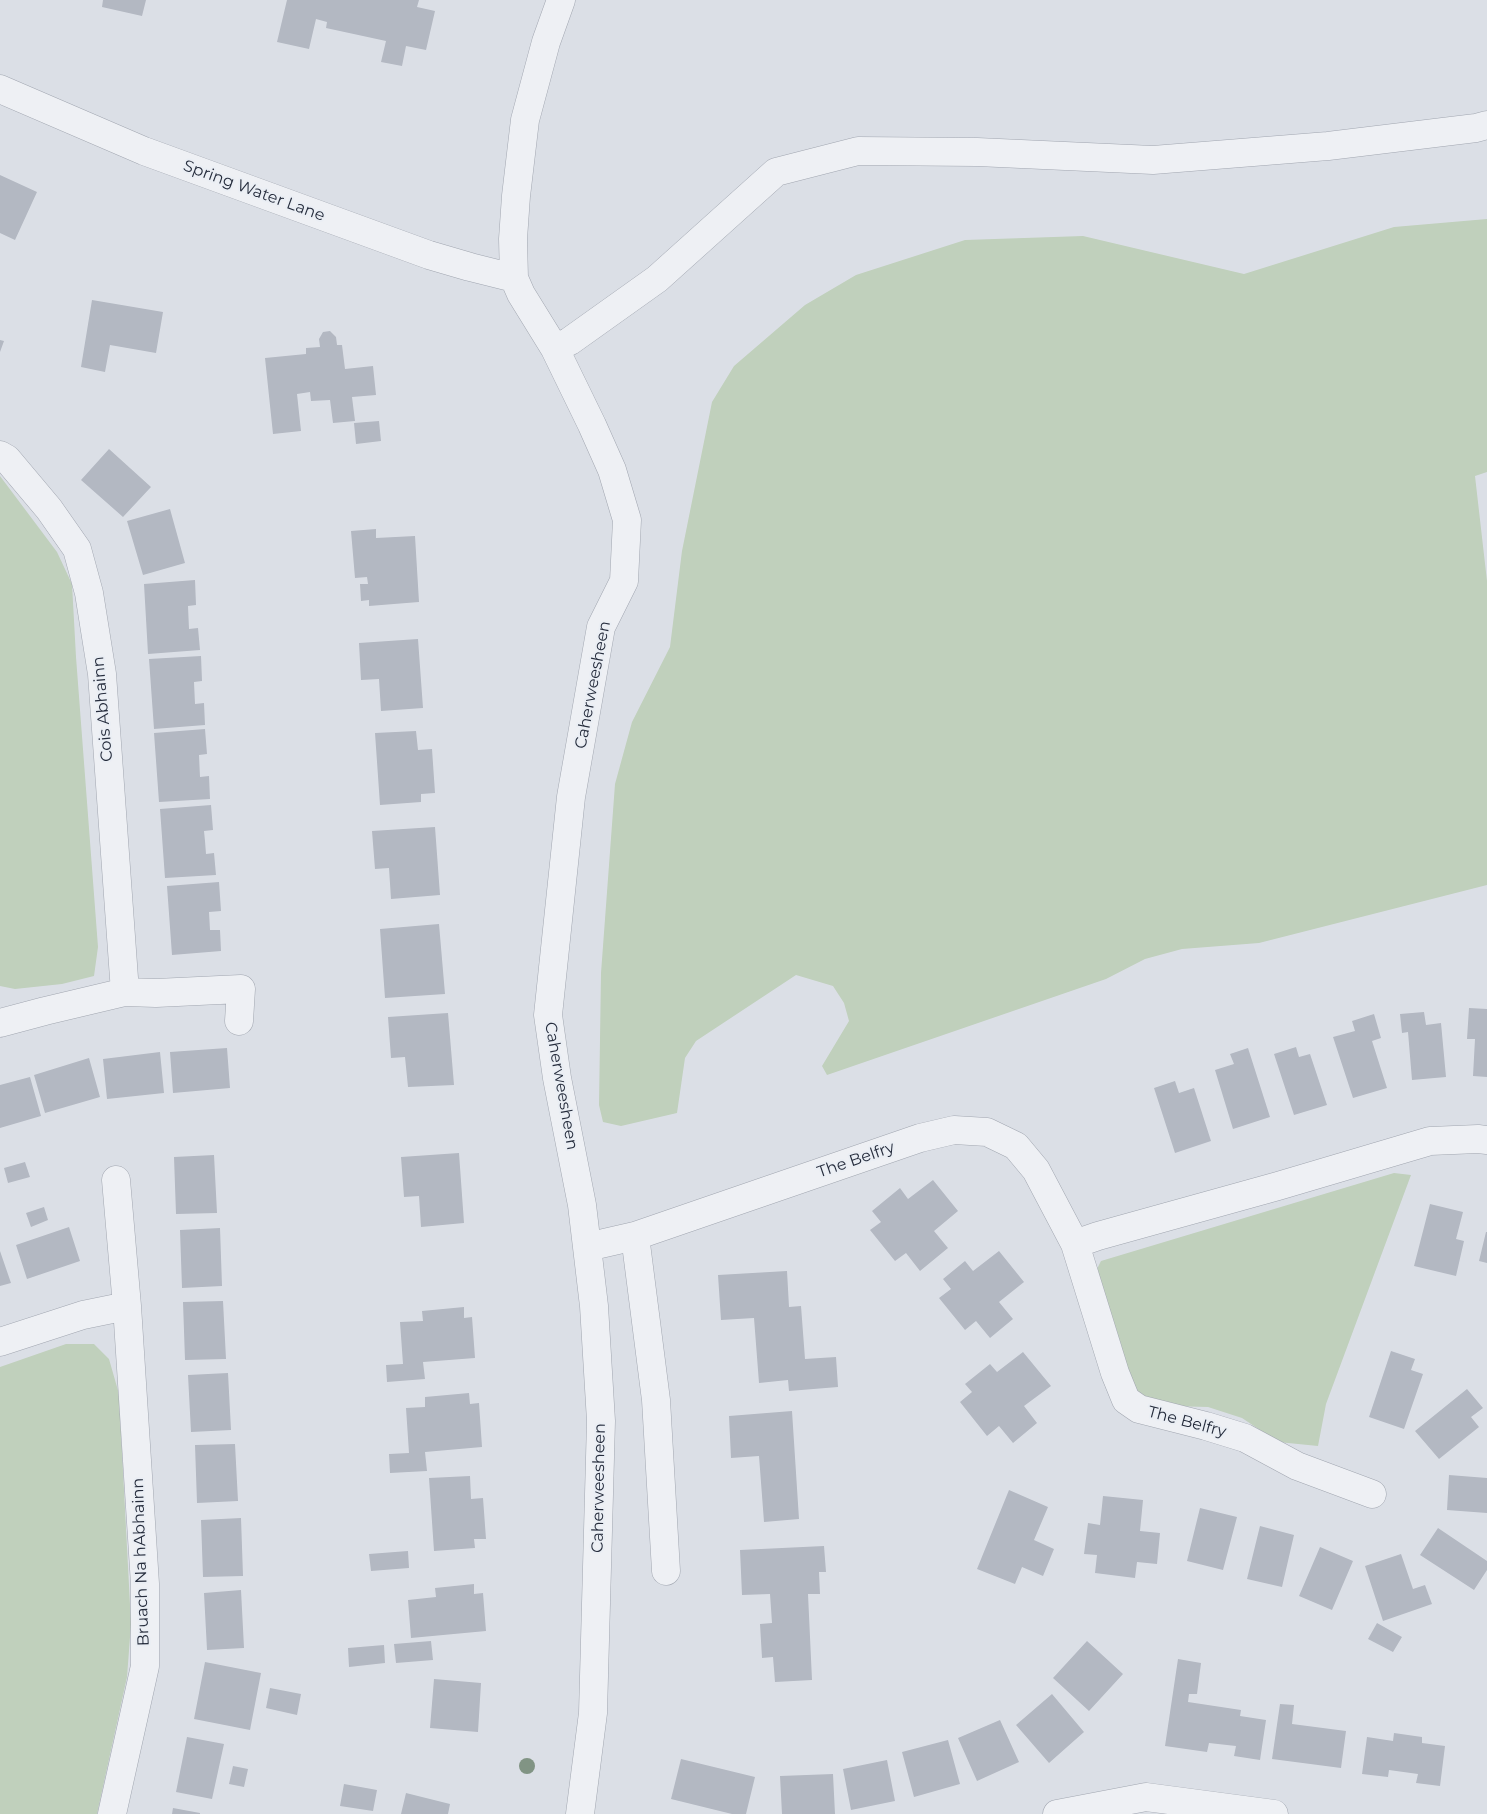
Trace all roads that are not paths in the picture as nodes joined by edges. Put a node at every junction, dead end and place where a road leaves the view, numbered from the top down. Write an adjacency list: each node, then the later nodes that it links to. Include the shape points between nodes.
1 (560, 0): 4 (street, via 526,120 516,196)
2 (0, 89): 4 (street, Spring Water Lane, via 144,151 430,255)
3 (1487, 125): 5 (street, via 1328,146 1153,160 977,152 858,151 776,172 657,278)
4 (514, 278): 5 (street, Caherweesheen)
5 (555, 349): 14 (street, Caherweesheen, via 612,470 627,520 624,581 601,626 571,797 548,1014)
6 (0, 454): 7 (street, Cois Abhainn, via 49,509 77,549 88,593 102,674)
7 (125, 992): 8 (street, via 241,989); 9 (street)
8 (239, 1021)
9 (0, 1023)
10 (1487, 1140): 13 (street, via 1430,1141)
11 (116, 1180): 15 (street, Bruach Na hAbhainn)
12 (636, 1236): 13 (street, The Belfry, via 920,1138 954,1130 987,1132 1016,1146 1036,1170); 14 (street, The Belfry); 18 (street, via 656,1400)
13 (1075, 1244): 17 (street, The Belfry, via 1126,1400 1139,1409 1245,1438 1297,1466)
14 (587, 1247): 20 (street, Caherweesheen, via 601,1421 593,1713)
15 (127, 1306): 16 (street, via 83,1315); 19 (street, Bruach Na hAbhainn, via 145,1584 145,1666)
16 (0, 1342)
17 (1372, 1494)
18 (666, 1571)
19 (112, 1814)
20 (580, 1814)
21 (1057, 1814): 22 (street, via 1146,1797)
22 (1274, 1814)

